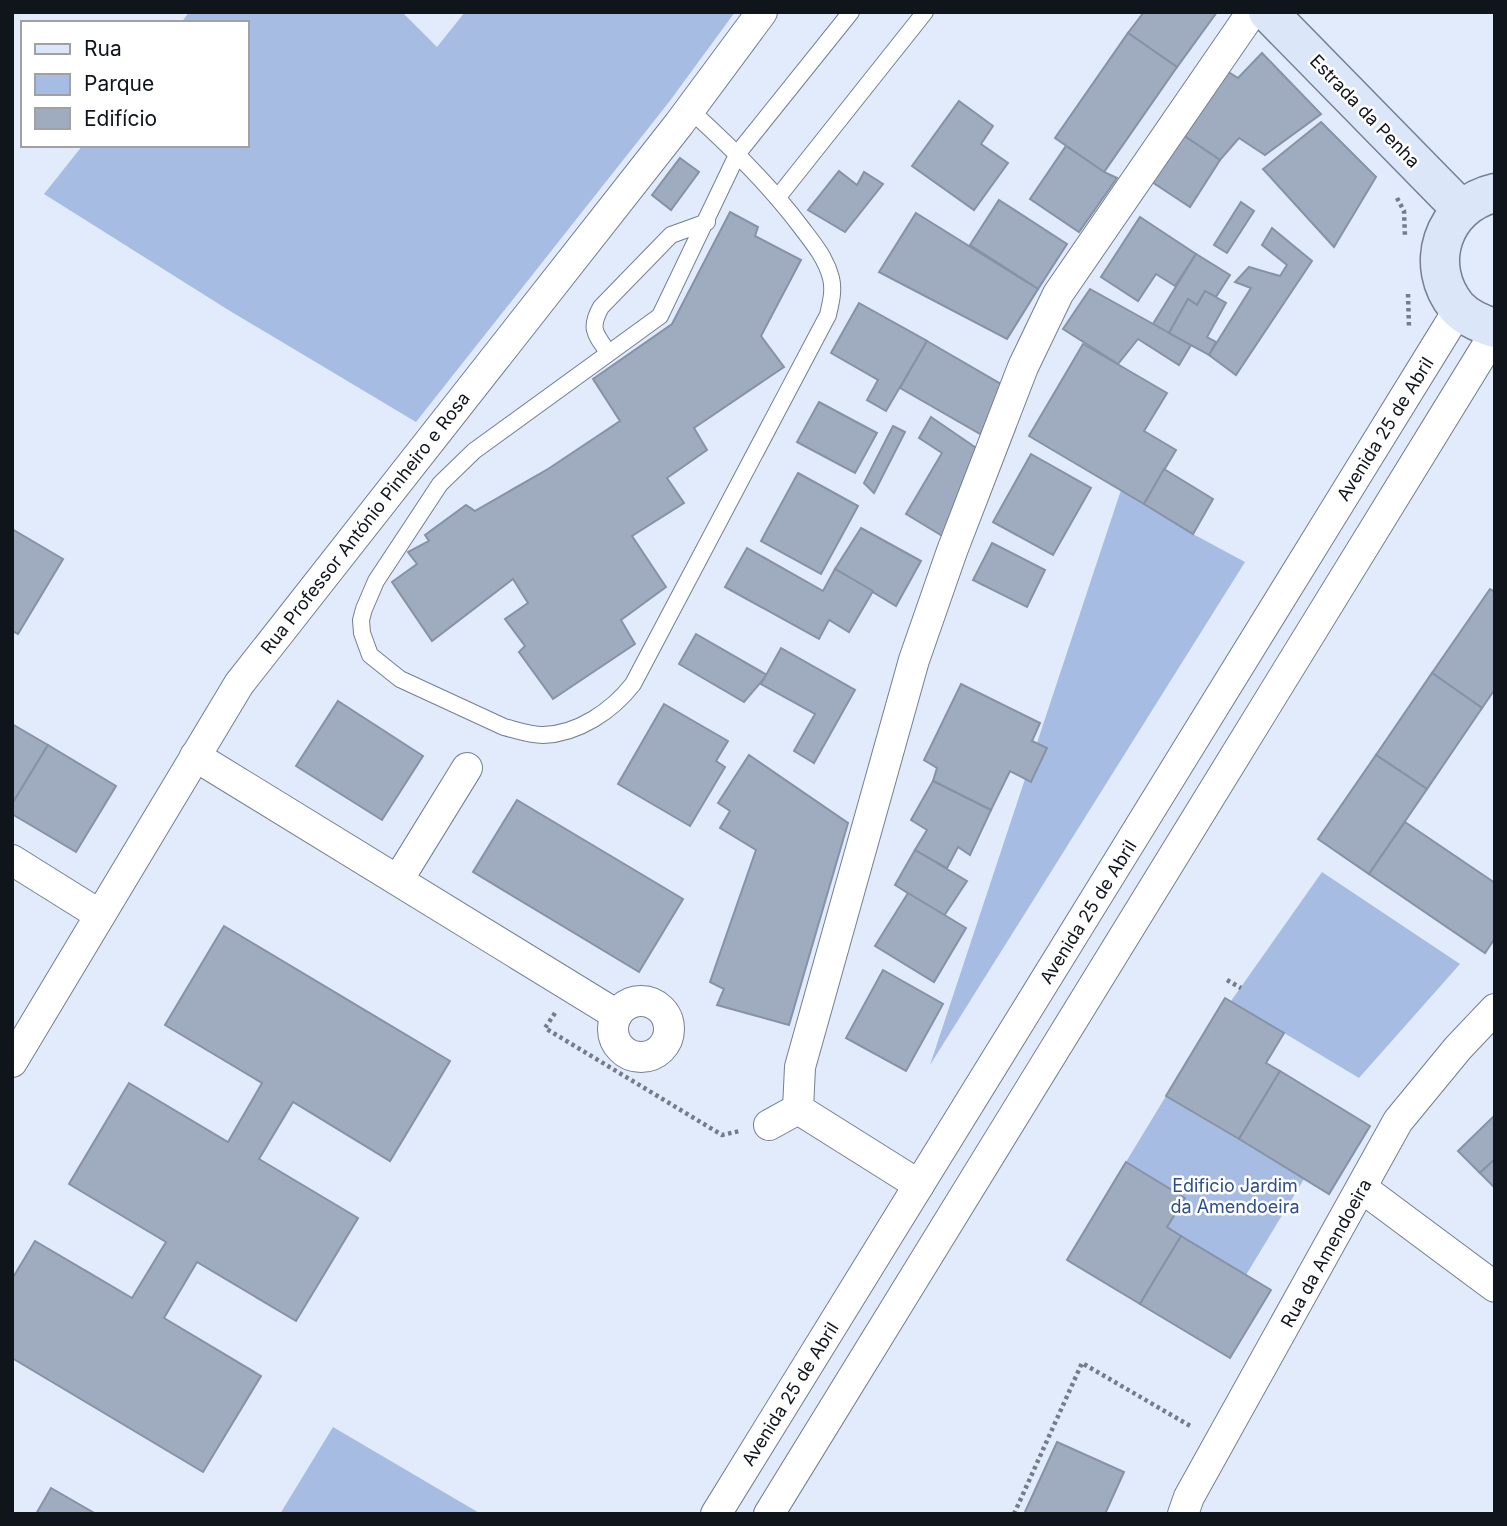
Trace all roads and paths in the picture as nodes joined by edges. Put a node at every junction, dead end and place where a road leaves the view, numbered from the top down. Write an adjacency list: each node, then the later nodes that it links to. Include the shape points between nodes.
1 (761, 12): 6 (street, Rua Professor António Pinheiro e Rosa)
2 (852, 12): 7 (lane)
3 (925, 12): 9 (lane)
4 (1252, 12): 27 (street, via 1058,294 1023,368 914,660 800,1067)
5 (1268, 12): 10 (street, Estrada da Penha)
6 (690, 110): 7 (lane); 16 (street, Rua Professor António Pinheiro e Rosa, via 239,684)
7 (738, 153): 9 (lane); 11 (lane)
8 (1495, 193): 10 (street)
9 (778, 197): 15 (lane, via 826,263 833,297 828,315 622,699 563,732 520,732 400,679 370,655 361,620 376,581 440,484 474,451)
10 (1461, 209): 12 (street, via 1447,226 1439,270)
11 (707, 222): 15 (lane, via 660,316); 15 (lane, via 671,235 601,307 593,321 596,336)
12 (1459, 309): 13 (street); 29 (street, Avenida 25 de Abril)
13 (1495, 328)
14 (1495, 334): 34 (street)
15 (608, 352)
16 (195, 756): 19 (street); 20 (street, Rua Professor António Pinheiro e Rosa)
17 (467, 768): 19 (street)
18 (12, 860): 20 (street)
19 (398, 880): 22 (street)
20 (100, 915): 26 (street, Rua Professor António Pinheiro e Rosa)
21 (1227, 980): 23 (path)
22 (572, 987): 25 (street); 28 (path, via 545,1028 722,1135)
23 (1241, 988)
24 (1495, 1009): 30 (street, Rua da Amendoeira, via 1398,1121)
25 (617, 1015)
26 (12, 1062)
27 (798, 1109): 28 (street); 29 (street)
28 (769, 1125)
29 (919, 1185): 33 (street, Avenida 25 de Abril)
30 (1362, 1188): 31 (street); 32 (street, Rua da Amendoeira)
31 (1495, 1287)
32 (1220, 1443): 35 (path, via 1082,1363); 36 (street, Rua da Amendoeira)
33 (716, 1514)
34 (769, 1514)
35 (1014, 1514)
36 (1183, 1514)

